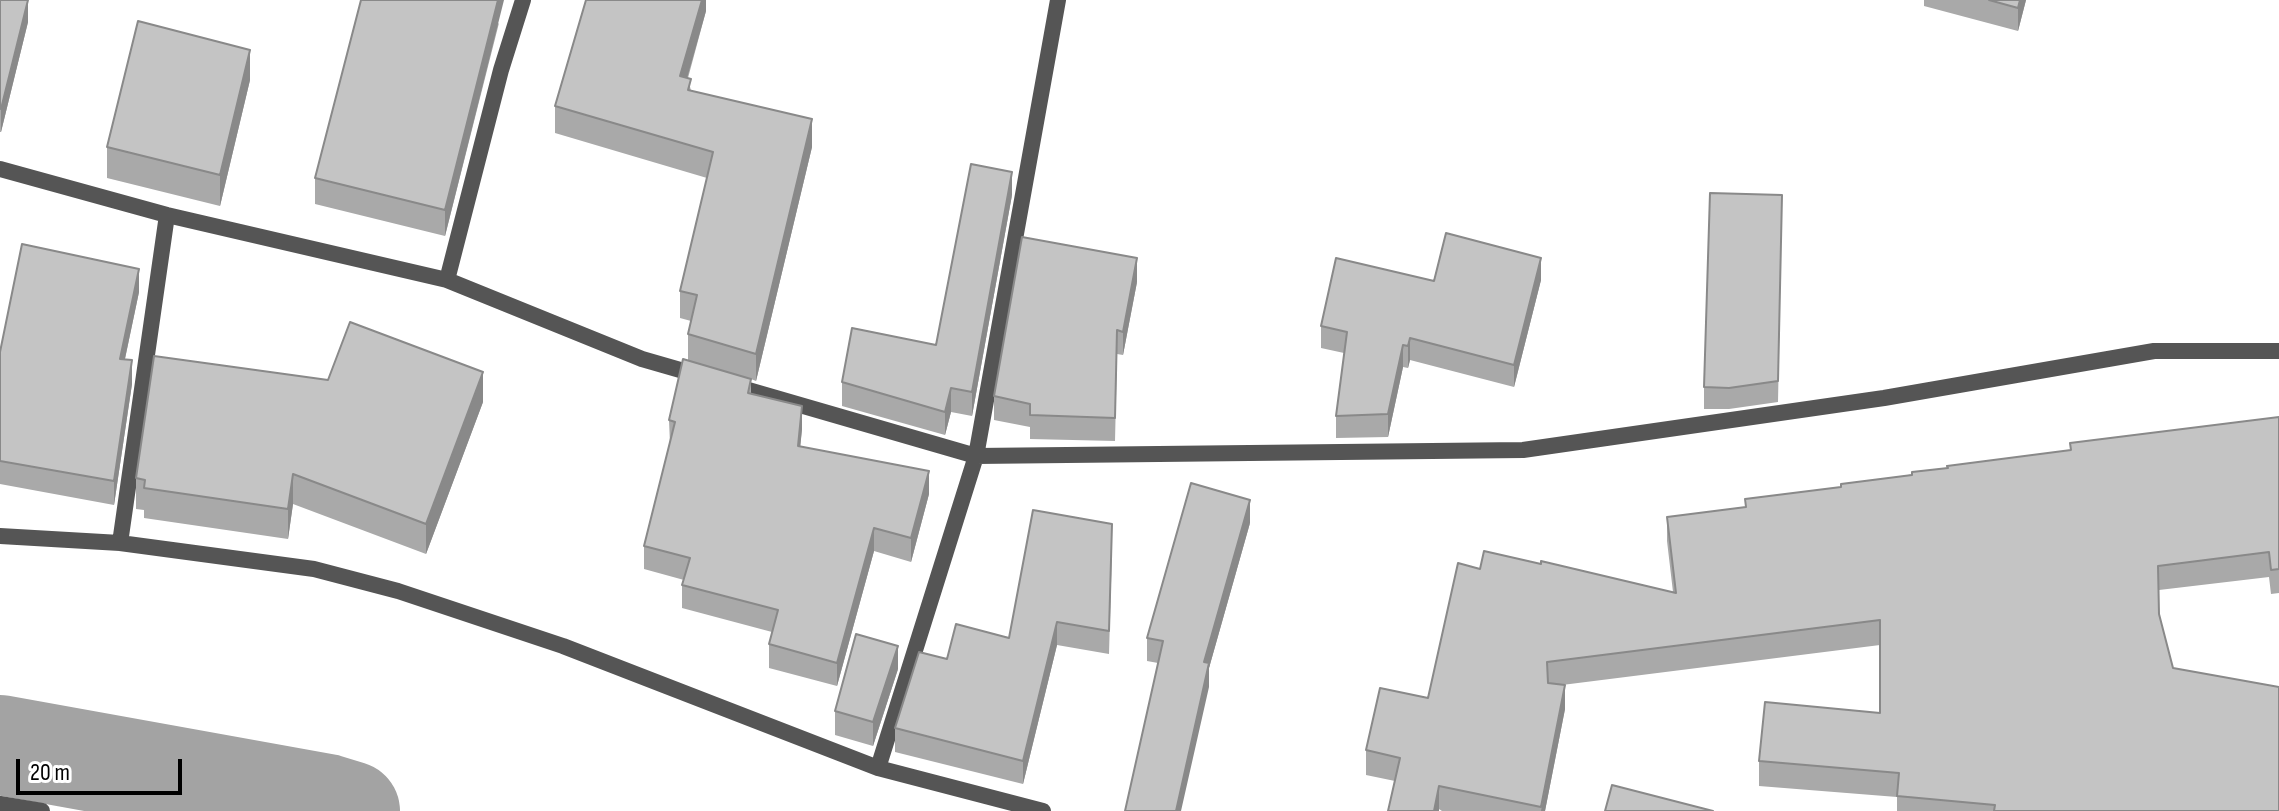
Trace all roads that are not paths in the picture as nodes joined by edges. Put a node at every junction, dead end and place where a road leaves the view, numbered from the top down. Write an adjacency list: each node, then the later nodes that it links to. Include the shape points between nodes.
1 (523, 0): 5 (street)
2 (1058, 0): 7 (street)
3 (0, 169): 4 (street)
4 (167, 215): 5 (street); 9 (street)
5 (447, 280): 7 (street, via 642,359)
6 (2279, 351): 7 (street, via 2154,351 1884,398 1523,450)
7 (976, 456): 10 (street)
8 (0, 536): 9 (street)
9 (120, 543): 10 (street, via 314,569 398,591 563,646)
10 (878, 768): 13 (street)
11 (0, 804): 12 (street)
12 (42, 811)
13 (1043, 811)

